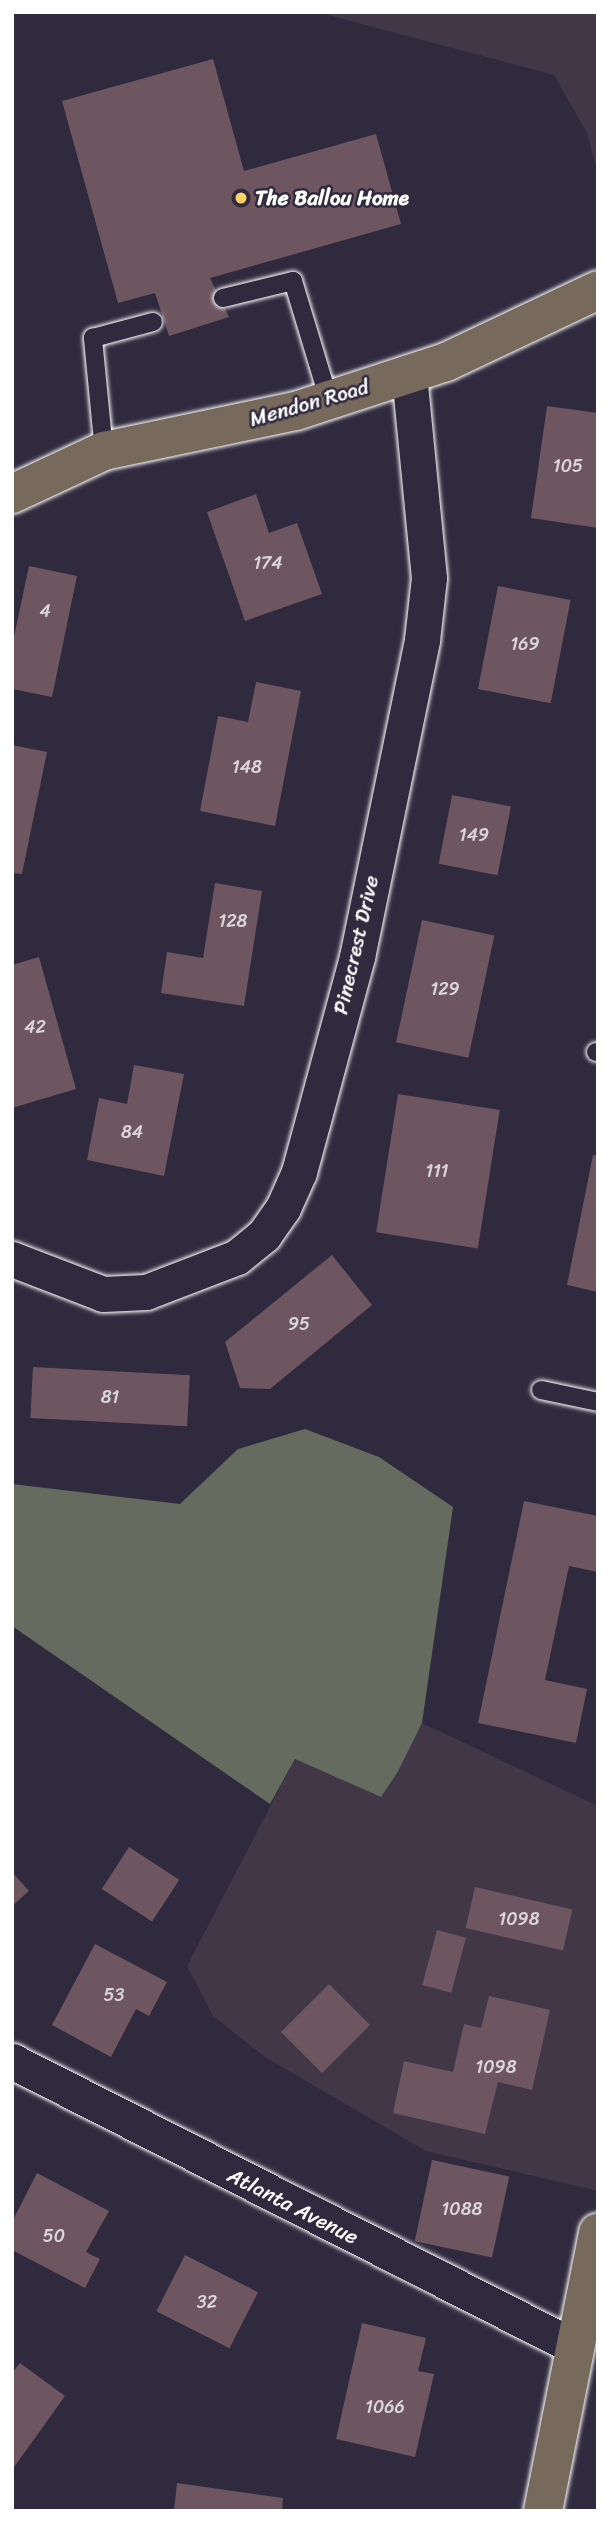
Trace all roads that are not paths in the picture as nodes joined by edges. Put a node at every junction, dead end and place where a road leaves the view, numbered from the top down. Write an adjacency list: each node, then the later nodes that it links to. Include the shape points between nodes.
1 (598, 290): 4 (main road, Mendon Road, via 491,344)
2 (223, 298): 5 (lane, via 293,281)
3 (153, 322): 6 (lane, via 93,338)
4 (409, 373): 5 (main road, Mendon Road); 8 (street, Pinecrest Drive, via 429,578 422,640 357,957 294,1184 264,1235 237,1257 146,1292 103,1294)
5 (329, 400): 6 (main road, Mendon Road)
6 (104, 451): 7 (main road, Mendon Road)
7 (12, 494)
8 (12, 1259)
9 (541, 1390): 10 (lane)
10 (598, 1402)
11 (12, 2061): 13 (street, Atlanta Avenue)
12 (598, 2232): 13 (main road)
13 (575, 2347): 14 (main road)
14 (543, 2511)

